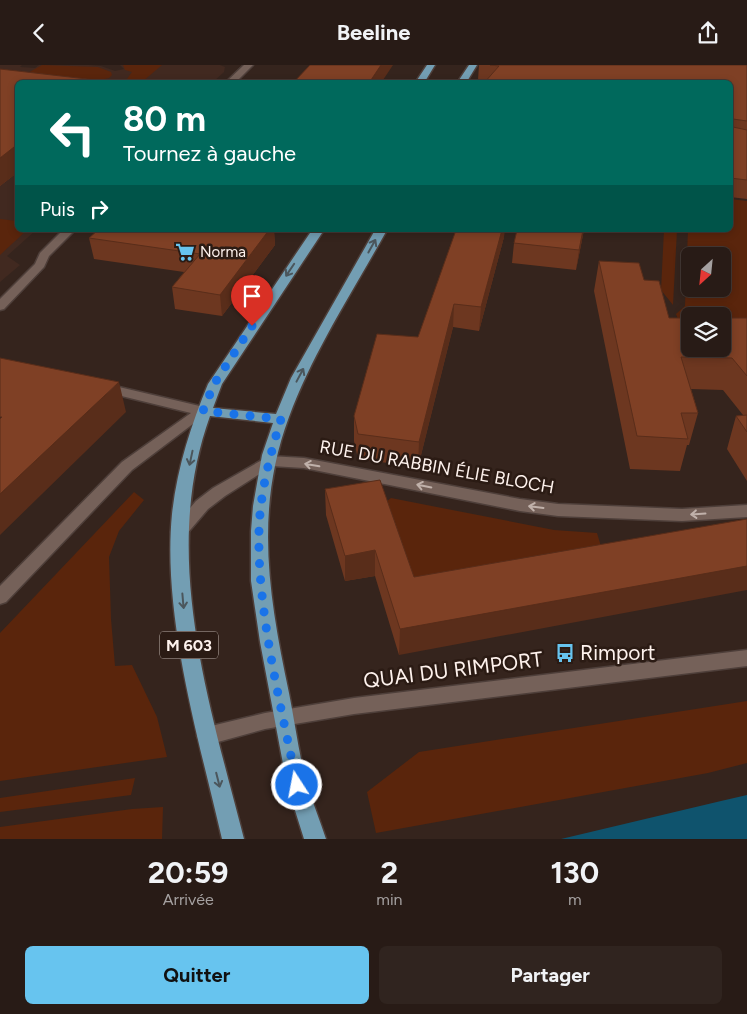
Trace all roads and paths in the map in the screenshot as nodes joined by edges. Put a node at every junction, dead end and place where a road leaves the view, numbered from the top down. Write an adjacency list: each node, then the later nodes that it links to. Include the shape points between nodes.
1 (249, 65): 4 (street)
2 (431, 65): 5 (main road)
3 (473, 65): 6 (main road)
4 (232, 80)
5 (421, 80)
6 (462, 80)
7 (67, 232): 10 (street)
8 (317, 232): 12 (main road, M 603, one-way to 12, via 220,375)
9 (380, 232): 13 (main road, one-way to 9, via 298,378)
10 (0, 307)
11 (91, 384): 12 (street)
12 (203, 411): 13 (main road); 16 (main road, M 603, one-way to 16, via 191,453); 17 (street, via 127,466)
13 (281, 419): 14 (main road)
14 (269, 461): 15 (street, RUE DU RABBIN ÉLIE BLOCH, one-way to 14, via 682,515 558,510 304,463); 16 (street, via 213,496); 19 (main road, via 260,506 260,581)
15 (747, 511)
16 (179, 532): 20 (main road, M 603, one-way to 20, via 185,616)
17 (0, 597)
18 (747, 658): 19 (street, QUAI DU RIMPORT, via 354,706)
19 (284, 718): 20 (street, QUAI DU RIMPORT); 22 (main road, via 297,785)
20 (207, 736): 21 (main road, M 603, one-way to 21)
21 (231, 832)
22 (313, 833)

